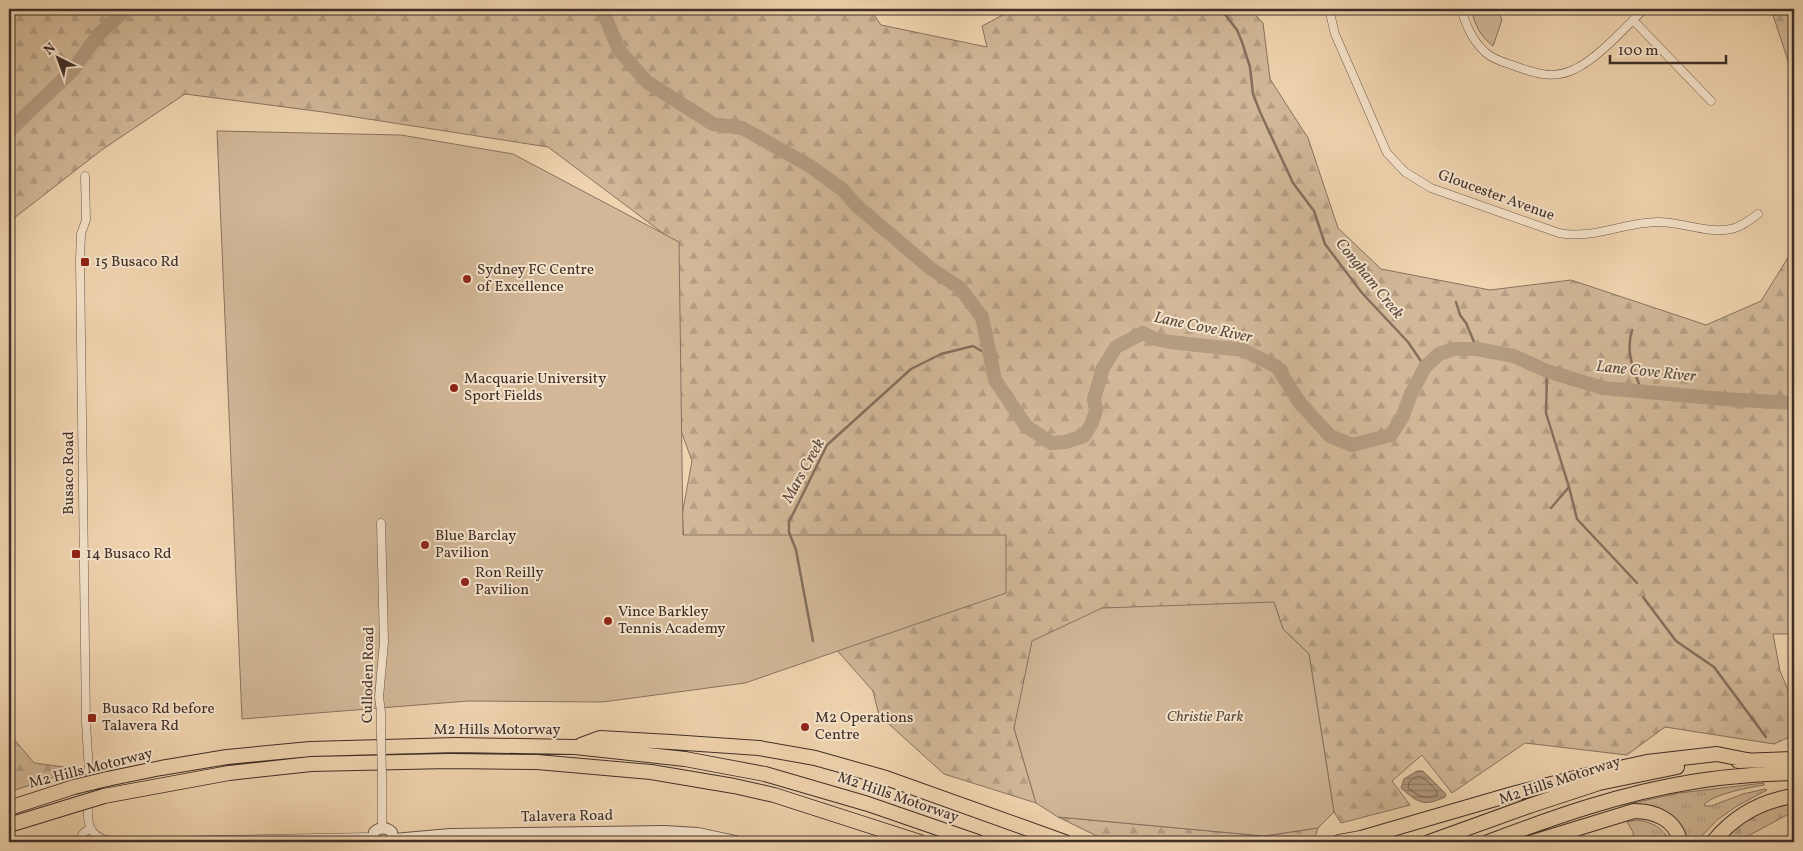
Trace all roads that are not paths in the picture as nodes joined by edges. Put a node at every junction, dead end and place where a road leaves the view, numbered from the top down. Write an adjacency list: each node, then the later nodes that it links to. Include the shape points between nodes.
1 (1329, 9): 7 (street, Gloucester Avenue, via 1335,34 1387,153 1405,172 1431,188 1572,236 1658,222 1715,230 1733,229)
2 (1462, 9): 4 (street, via 1473,38 1490,56 1545,75 1564,73 1583,65)
3 (1644, 9): 4 (street)
4 (1633, 20): 5 (street)
5 (1711, 101)
6 (85, 176): 12 (street, Busaco Road, via 86,220 81,234 80,261)
7 (1758, 214)
8 (381, 523): 19 (street, Culloden Road, bridge, via 384,642 379,697)
9 (575, 747): 16 (highway, M2 Hills Motorway, bridge, via 456,745 310,749 227,757 107,778); 26 (highway, M2 Hills Motorway, via 685,759 764,774 868,804); 27 (highway, via 600,738 731,745 815,758 886,778)
10 (1794, 759): 11 (highway, M2 Hills Motorway)
11 (1748, 760): 28 (highway, via 1717,754 1646,762); 29 (highway, M2 Hills Motorway, via 1678,767 1599,783)
12 (89, 771)
13 (1794, 773): 30 (highway, via 1692,782 1626,796)
14 (1794, 796): 33 (highway, via 1778,798 1753,808 1732,822)
15 (84, 806): 17 (highway, M2 Hills Motorway); 18 (street); 25 (highway, M2 Hills Motorway, bridge, via 104,796 229,773 311,764 537,762 651,772 734,786 774,795)
16 (9, 808)
17 (9, 824)
18 (90, 828): 22 (street, via 80,838); 23 (street)
19 (382, 828): 20 (street, via 374,832); 21 (street, via 392,832)
20 (373, 840): 23 (street, via 368,836)
21 (393, 841): 24 (street, Talavera Road, via 450,834 664,831 698,833)
22 (81, 842)
23 (108, 842)
24 (740, 842)
25 (920, 842)
26 (978, 842)
27 (1065, 842)
28 (1339, 842)
29 (1429, 842)
30 (1488, 842)
31 (1533, 842): 32 (highway, via 1634,811 1648,811 1661,816 1672,826)
32 (1680, 842)
33 (1713, 842)

